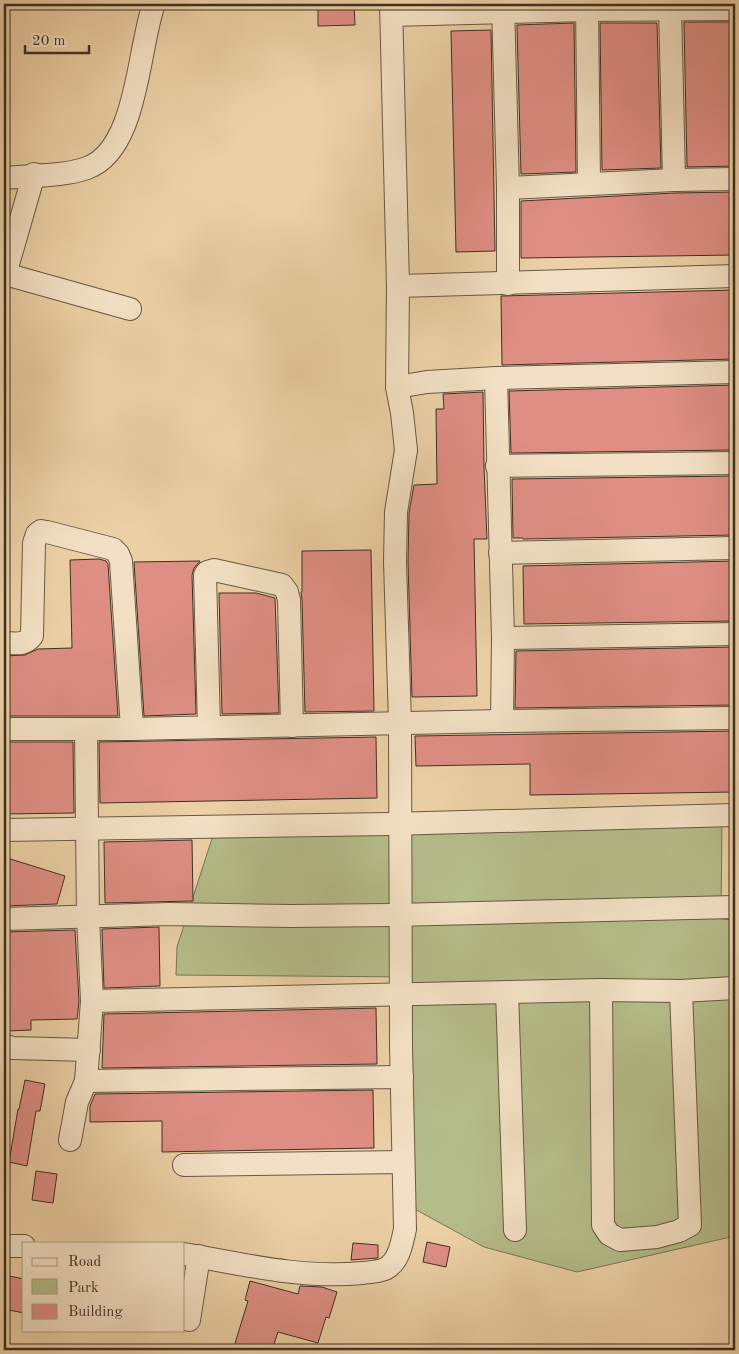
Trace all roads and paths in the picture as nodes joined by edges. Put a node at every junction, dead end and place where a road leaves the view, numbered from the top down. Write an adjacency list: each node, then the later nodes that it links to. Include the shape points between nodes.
1 (154, 4): 7 (street, via 138,80 120,136 105,155 88,167 56,174)
2 (587, 7): 3 (street); 4 (street); 11 (street)
3 (670, 7): 6 (street); 9 (street)
4 (503, 8): 5 (street); 12 (street)
5 (391, 9): 16 (street)
6 (735, 9)
7 (34, 174): 8 (street); 13 (street)
8 (4, 178)
9 (674, 180): 10 (street); 11 (street)
10 (735, 180)
11 (589, 183): 12 (street)
12 (508, 188): 15 (street)
13 (4, 276): 17 (street)
14 (735, 276): 15 (street)
15 (508, 284): 16 (street)
16 (398, 286): 20 (street)
17 (130, 309)
18 (735, 372): 19 (street)
19 (496, 378): 20 (street, via 427,382); 22 (street)
20 (397, 388): 30 (street, via 406,450 396,512)
21 (735, 464): 22 (street)
22 (498, 466): 24 (street)
23 (735, 548): 24 (street)
24 (500, 554): 26 (street)
25 (735, 634): 26 (street)
26 (503, 638): 29 (street)
27 (4, 643): 35 (street, via 27,642 32,636 34,543 37,534 47,532 113,549 121,561)
28 (735, 718): 29 (street)
29 (502, 721): 30 (street)
30 (400, 723): 31 (street); 37 (street)
31 (292, 726): 32 (street); 32 (street, via 289,596 282,585 214,570 205,575)
32 (209, 728): 35 (street)
33 (4, 729): 34 (street)
34 (86, 729): 35 (street); 38 (street)
35 (132, 729)
36 (735, 815): 37 (street)
37 (401, 823): 38 (street); 41 (street)
38 (88, 827): 39 (street); 42 (street)
39 (4, 830)
40 (735, 908): 41 (street)
41 (402, 915): 42 (street); 48 (street)
42 (88, 917): 43 (street); 49 (street)
43 (4, 919)
44 (735, 988): 46 (street)
45 (602, 990): 46 (street); 46 (street, via 603,1225 609,1234 620,1240 657,1237 690,1225); 47 (street)
46 (681, 991)
47 (508, 992): 48 (street); 57 (street)
48 (402, 995): 49 (street); 52 (street)
49 (92, 1001): 51 (street)
50 (4, 1045): 51 (street, via 12,1048)
51 (89, 1050): 53 (street)
52 (402, 1077): 53 (street); 55 (street)
53 (86, 1081): 54 (street, via 77,1102)
54 (70, 1140)
55 (403, 1162): 56 (street); 60 (street, via 405,1229 400,1250 394,1262 385,1269 326,1274)
56 (184, 1165)
57 (515, 1230)
58 (4, 1246): 59 (street)
59 (22, 1246)
60 (191, 1255): 61 (street)
61 (189, 1320)

